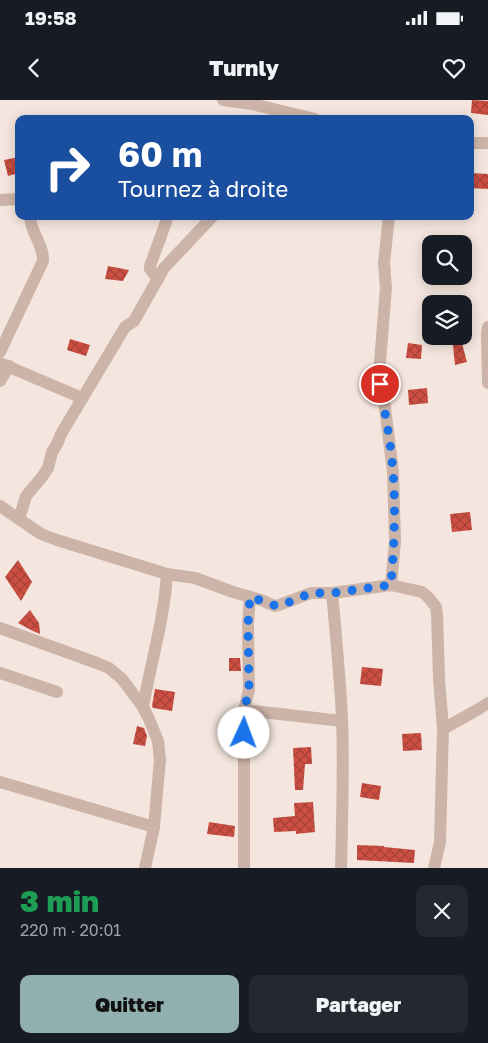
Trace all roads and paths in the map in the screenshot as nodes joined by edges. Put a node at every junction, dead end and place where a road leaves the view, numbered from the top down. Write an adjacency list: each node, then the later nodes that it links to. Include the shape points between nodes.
1 (223, 100): 2 (street)
2 (298, 115)
3 (474, 143): 4 (street)
4 (488, 143)
5 (15, 199): 6 (street)
6 (0, 200)
7 (30, 220): 13 (street, via 43,261)
8 (166, 220): 11 (street, via 150,266)
9 (209, 220): 11 (street, via 167,264)
10 (389, 220): 21 (street, via 379,374 393,472 395,542)
11 (158, 279): 17 (street)
12 (488, 327): 16 (street)
13 (0, 352)
14 (5, 365): 15 (street); 17 (street)
15 (0, 381)
16 (488, 382)
17 (82, 398): 19 (street, via 52,452 48,468 26,496)
18 (0, 506): 19 (street)
19 (19, 519): 20 (street, via 57,540)
20 (167, 574): 23 (street, via 195,578); 28 (street, via 162,621)
21 (391, 585): 22 (street); 31 (street, via 422,592 436,607)
22 (332, 593): 23 (street, via 311,593 280,606); 30 (street)
23 (250, 597): 29 (street, via 249,690)
24 (0, 628): 28 (street, via 109,668 122,679)
25 (0, 673): 26 (street)
26 (57, 692)
27 (488, 703): 31 (street)
28 (142, 707): 33 (street, via 158,741 160,760)
29 (244, 710): 30 (street); 35 (street)
30 (342, 721): 36 (street)
31 (443, 729): 37 (street, via 440,842)
32 (0, 782): 33 (street)
33 (154, 827): 34 (street)
34 (145, 868)
35 (244, 868)
36 (341, 868)
37 (434, 868)

